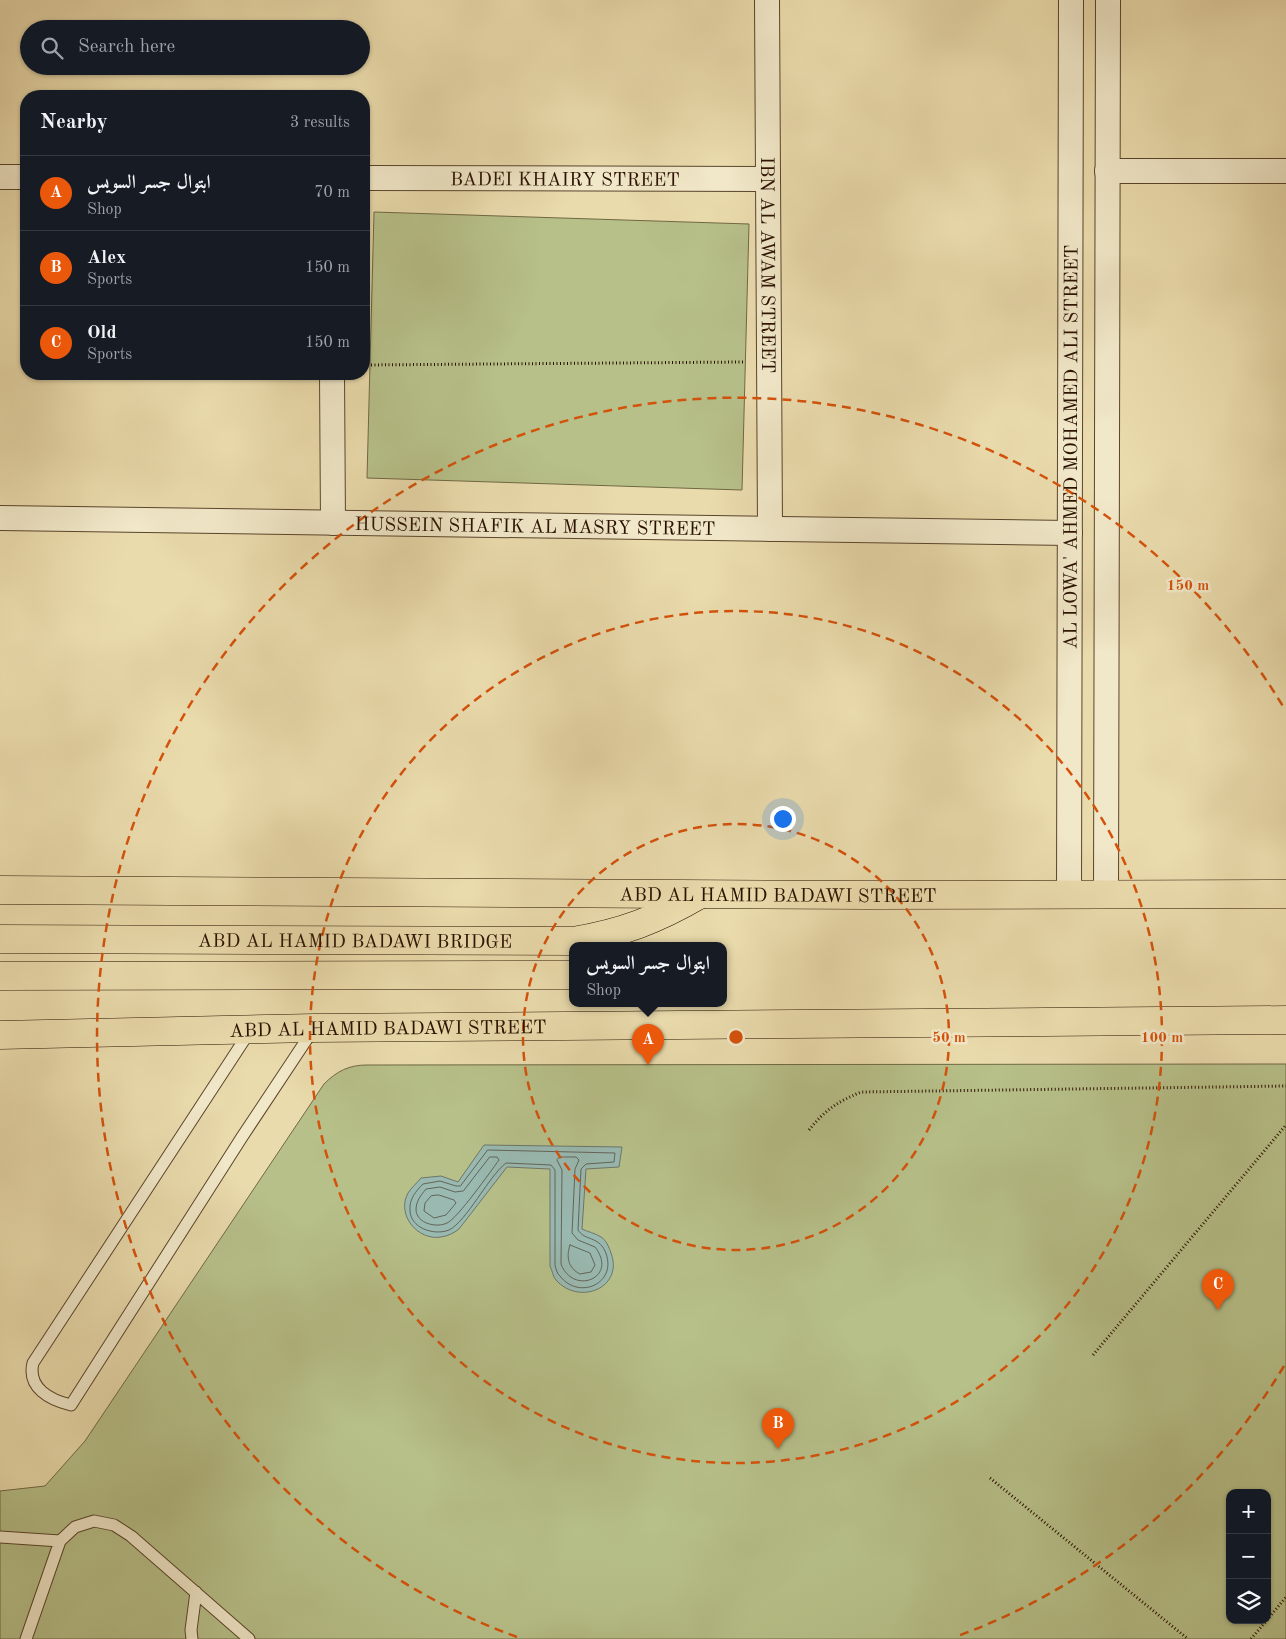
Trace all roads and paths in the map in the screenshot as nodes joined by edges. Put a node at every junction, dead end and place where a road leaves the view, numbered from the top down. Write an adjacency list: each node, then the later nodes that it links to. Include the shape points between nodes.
1 (767, 0): 9 (street, IBN AL AWAM STREET)
2 (1071, 0): 16 (street, AL LOWA' AHMED MOHAMED ALI STREET)
3 (1108, 0): 4 (street, AL LOWA' AHMED MOHAMED ALI STREET)
4 (1107, 171): 5 (street); 21 (street, AL LOWA' AHMED MOHAMED ALI STREET)
5 (1286, 171)
6 (0, 177): 7 (street)
7 (20, 177)
8 (370, 178): 9 (street, BADEI KHAIRY STREET)
9 (768, 179): 10 (street, IBN AL AWAM STREET)
10 (769, 362): 11 (path); 15 (street, IBN AL AWAM STREET)
11 (370, 365)
12 (332, 380): 14 (street)
13 (0, 518): 14 (street, HUSSEIN SHAFIK AL MASRY STREET)
14 (333, 523): 15 (street, HUSSEIN SHAFIK AL MASRY STREET)
15 (770, 529): 16 (street, HUSSEIN SHAFIK AL MASRY STREET)
16 (1070, 533): 20 (street, AL LOWA' AHMED MOHAMED ALI STREET)
17 (0, 890): 18 (main road, ABD AL HAMID BADAWI STREET)
18 (700, 894): 20 (main road, ABD AL HAMID BADAWI STREET); 22 (main road, ABD AL HAMID BADAWI BRIDGE, via 632,928 573,941)
19 (1286, 894): 21 (main road, ABD AL HAMID BADAWI STREET)
20 (1069, 895): 21 (main road, ABD AL HAMID BADAWI STREET)
21 (1106, 895)
22 (0, 940)
23 (569, 975): 24 (main road, ABD AL HAMID BADAWI BRIDGE)
24 (0, 976)
25 (703, 1007): 27 (main road)
26 (1286, 1020): 27 (main road, ABD AL HAMID BADAWI STREET)
27 (729, 1025): 28 (main road, ABD AL HAMID BADAWI STREET)
28 (314, 1028): 29 (main road, ABD AL HAMID BADAWI STREET); 29 (lane, via 71,1405 50,1398 35,1385 31,1370 33,1362)
29 (251, 1030): 30 (main road, ABD AL HAMID BADAWI STREET)
30 (0, 1035)
31 (1286, 1086): 33 (path, via 861,1092 841,1100 823,1113)
32 (1286, 1125): 34 (path)
33 (809, 1130)
34 (1093, 1355)
35 (990, 1478): 45 (path)
36 (0, 1537): 37 (lane)
37 (60, 1541): 38 (lane, via 75,1527 94,1521 114,1524); 42 (lane)
38 (196, 1592): 43 (lane); 44 (lane)
39 (1286, 1597): 40 (path)
40 (1271, 1615)
41 (1264, 1624): 46 (path)
42 (26, 1639)
43 (192, 1639)
44 (249, 1639)
45 (1188, 1639)
46 (1251, 1639)

